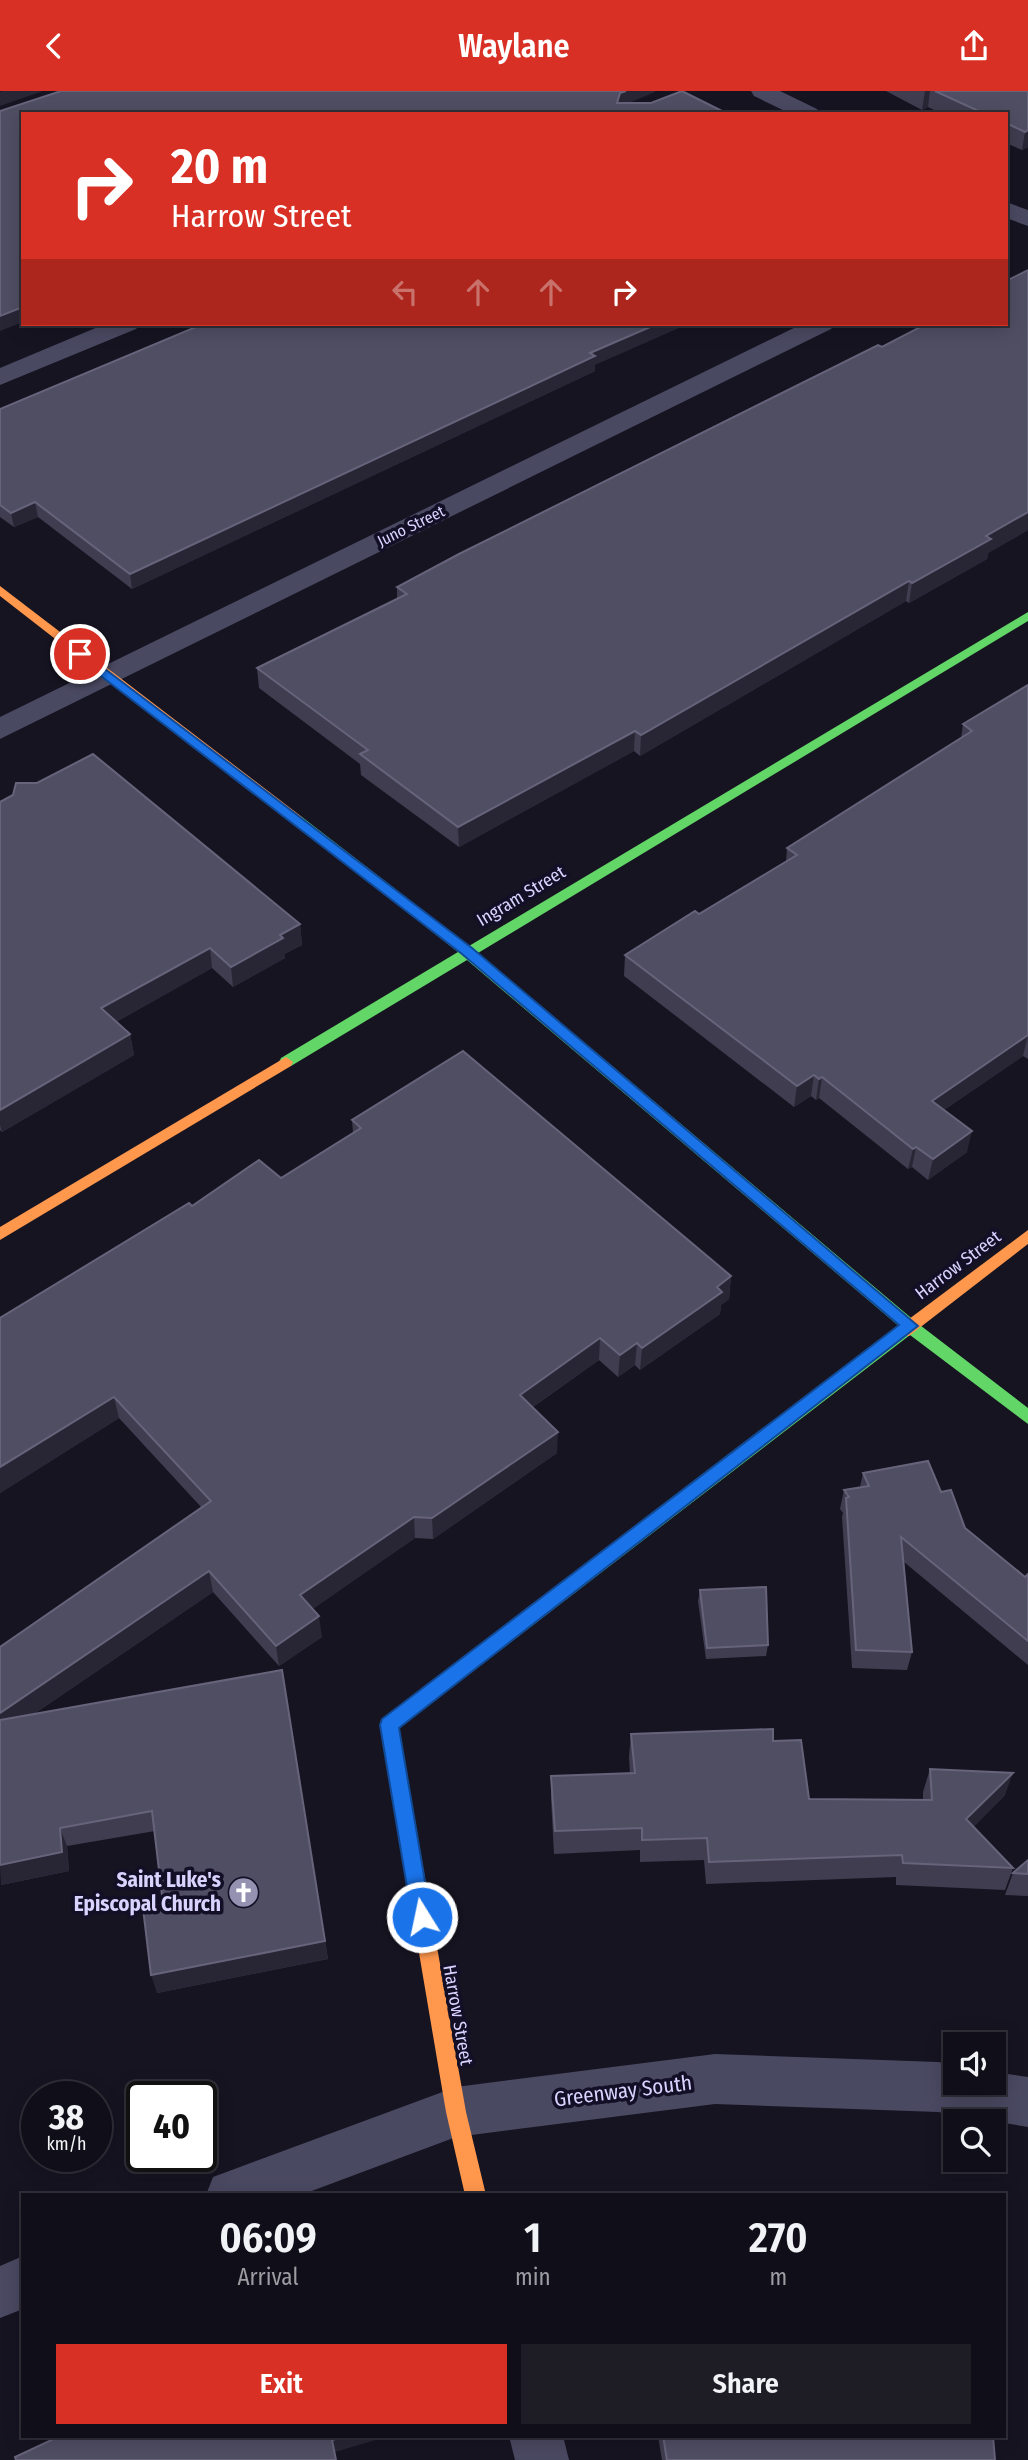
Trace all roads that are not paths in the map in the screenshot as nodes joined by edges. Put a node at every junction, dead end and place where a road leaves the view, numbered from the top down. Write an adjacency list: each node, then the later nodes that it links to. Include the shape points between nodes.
1 (762, 91): 2 (street)
2 (805, 112)
3 (1008, 210): 4 (street)
4 (1028, 221): 5 (street)
5 (1008, 232)
6 (122, 326): 8 (street)
7 (818, 326): 11 (street, Juno Street)
8 (0, 377)
9 (0, 590): 11 (street)
10 (1028, 616): 13 (street, Ingram Street)
11 (107, 676): 12 (street, Juno Street); 13 (street)
12 (0, 729)
13 (467, 951): 14 (street, Ingram Street); 16 (street)
14 (0, 1234)
15 (1028, 1236): 16 (street, Harrow Street)
16 (910, 1326): 17 (street); 19 (street, Harrow Street, via 389,1725)
17 (1028, 1417)
18 (1028, 2102): 19 (street, Greenway South, via 938,2087 715,2079)
19 (456, 2112): 20 (street, Greenway South); 21 (street)
20 (236, 2193)
21 (476, 2193)
22 (21, 2283): 23 (street)
23 (0, 2293)
24 (536, 2438): 25 (street)
25 (542, 2460)

